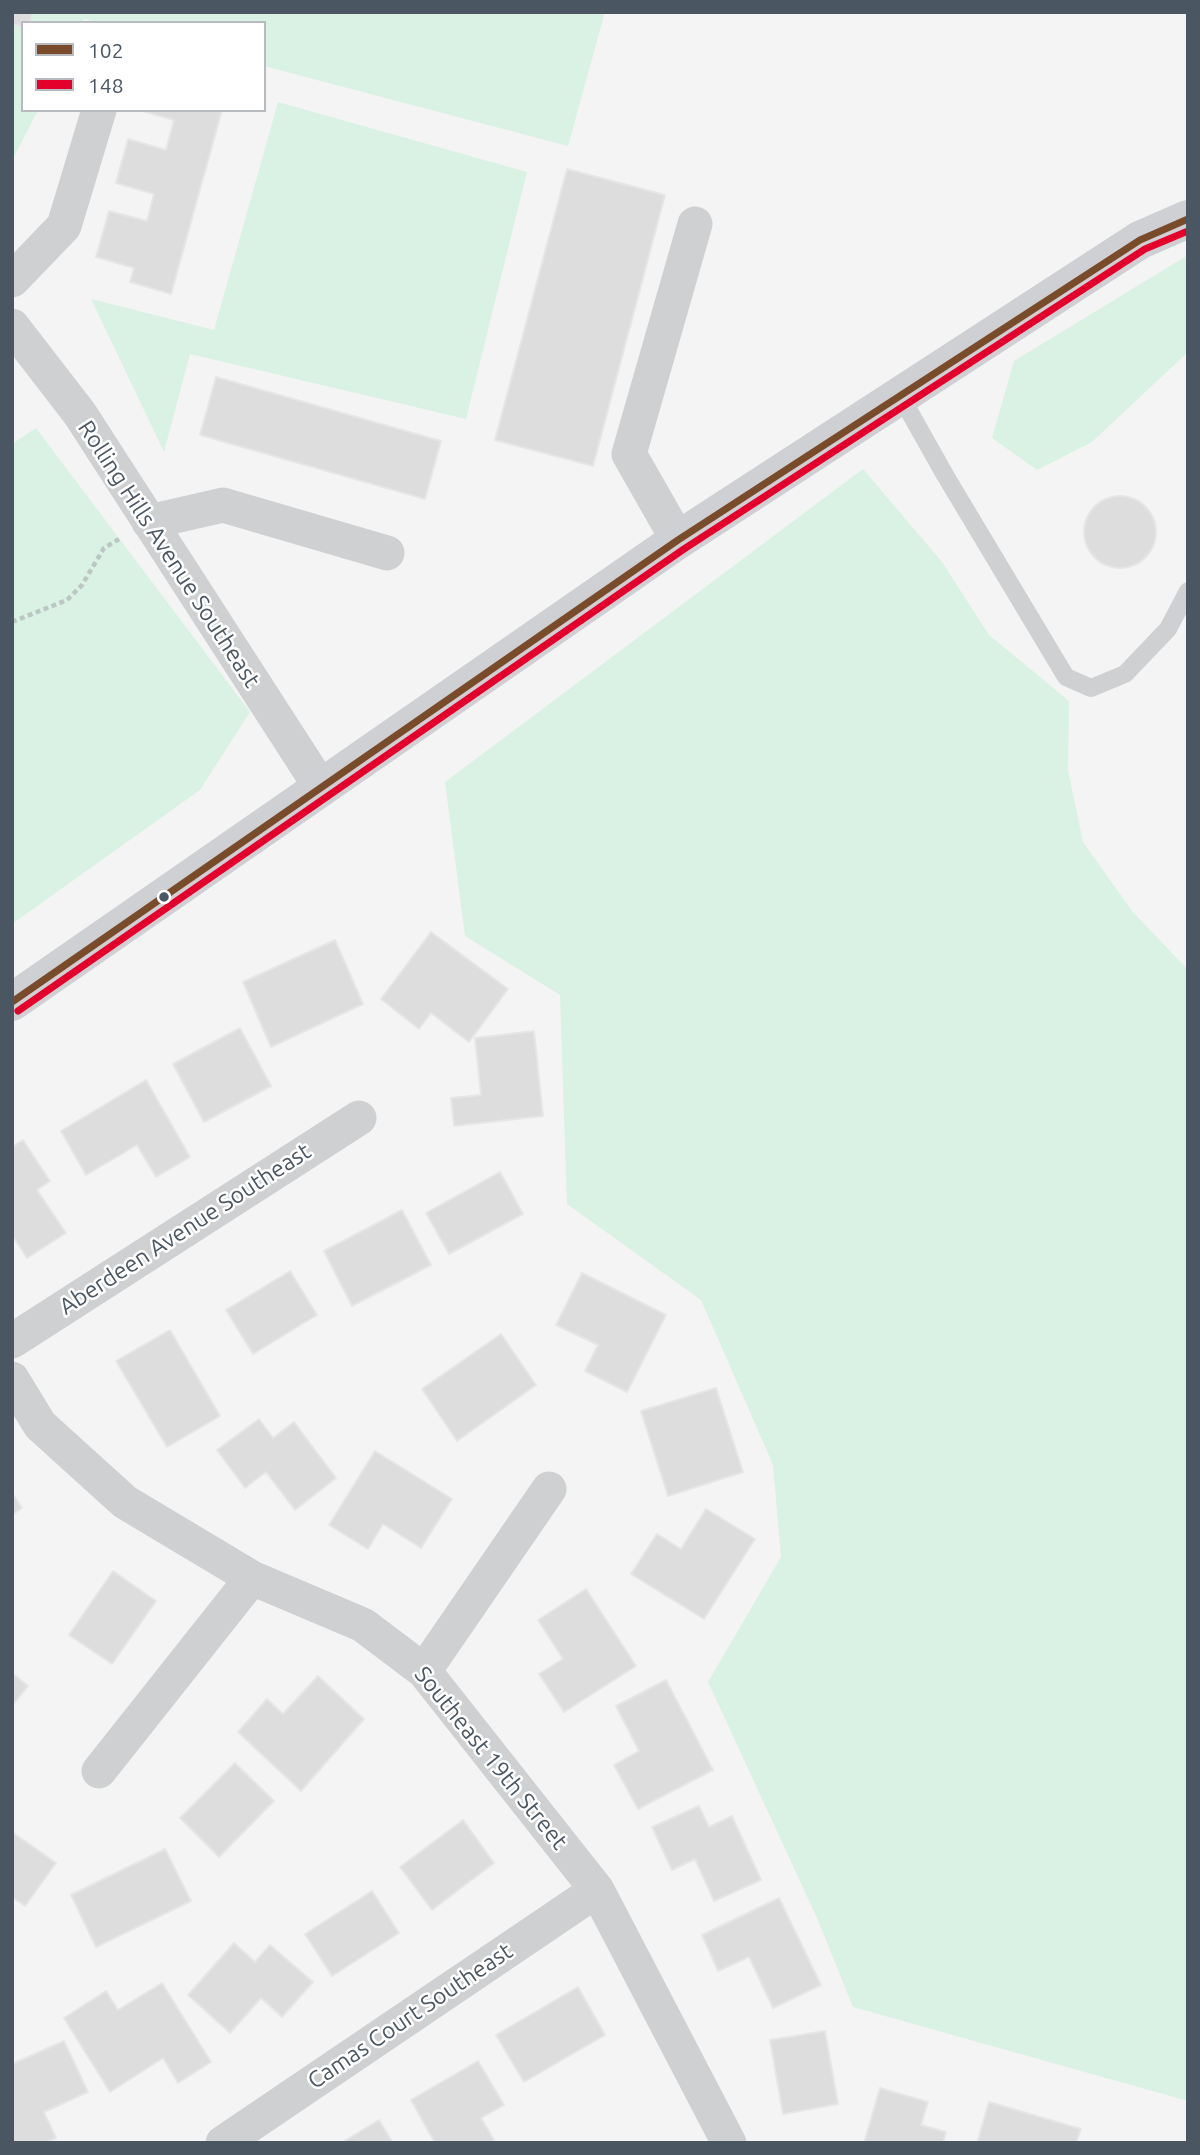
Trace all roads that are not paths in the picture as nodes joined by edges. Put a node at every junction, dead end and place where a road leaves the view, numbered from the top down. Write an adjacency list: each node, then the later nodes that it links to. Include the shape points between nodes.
1 (98, 112): 4 (street, via 64,226)
2 (1188, 219): 6 (street, via 1140,240)
3 (695, 224): 8 (street, via 629,454)
4 (12, 280)
5 (12, 326): 7 (street, Rolling Hills Avenue Southeast, via 80,414)
6 (900, 395): 8 (street); 10 (lane, via 1066,677 1091,688 1125,674 1168,629)
7 (149, 522): 9 (street, via 223,505); 11 (street, Rolling Hills Avenue Southeast)
8 (678, 540): 11 (street)
9 (387, 553)
10 (1188, 591)
11 (320, 786): 12 (street)
12 (12, 1002)
13 (359, 1118): 14 (street, Aberdeen Avenue Southeast)
14 (12, 1341)
15 (12, 1379): 17 (street, Southeast 19th Street, via 40,1425 125,1502)
16 (549, 1489): 18 (street)
17 (252, 1578): 18 (street, Southeast 19th Street, via 363,1625); 19 (street)
18 (424, 1671): 20 (street, Southeast 19th Street)
19 (99, 1771)
20 (597, 1890): 21 (street, Camas Court Southeast); 22 (street, Southeast 19th Street)
21 (223, 2143)
22 (729, 2143)

